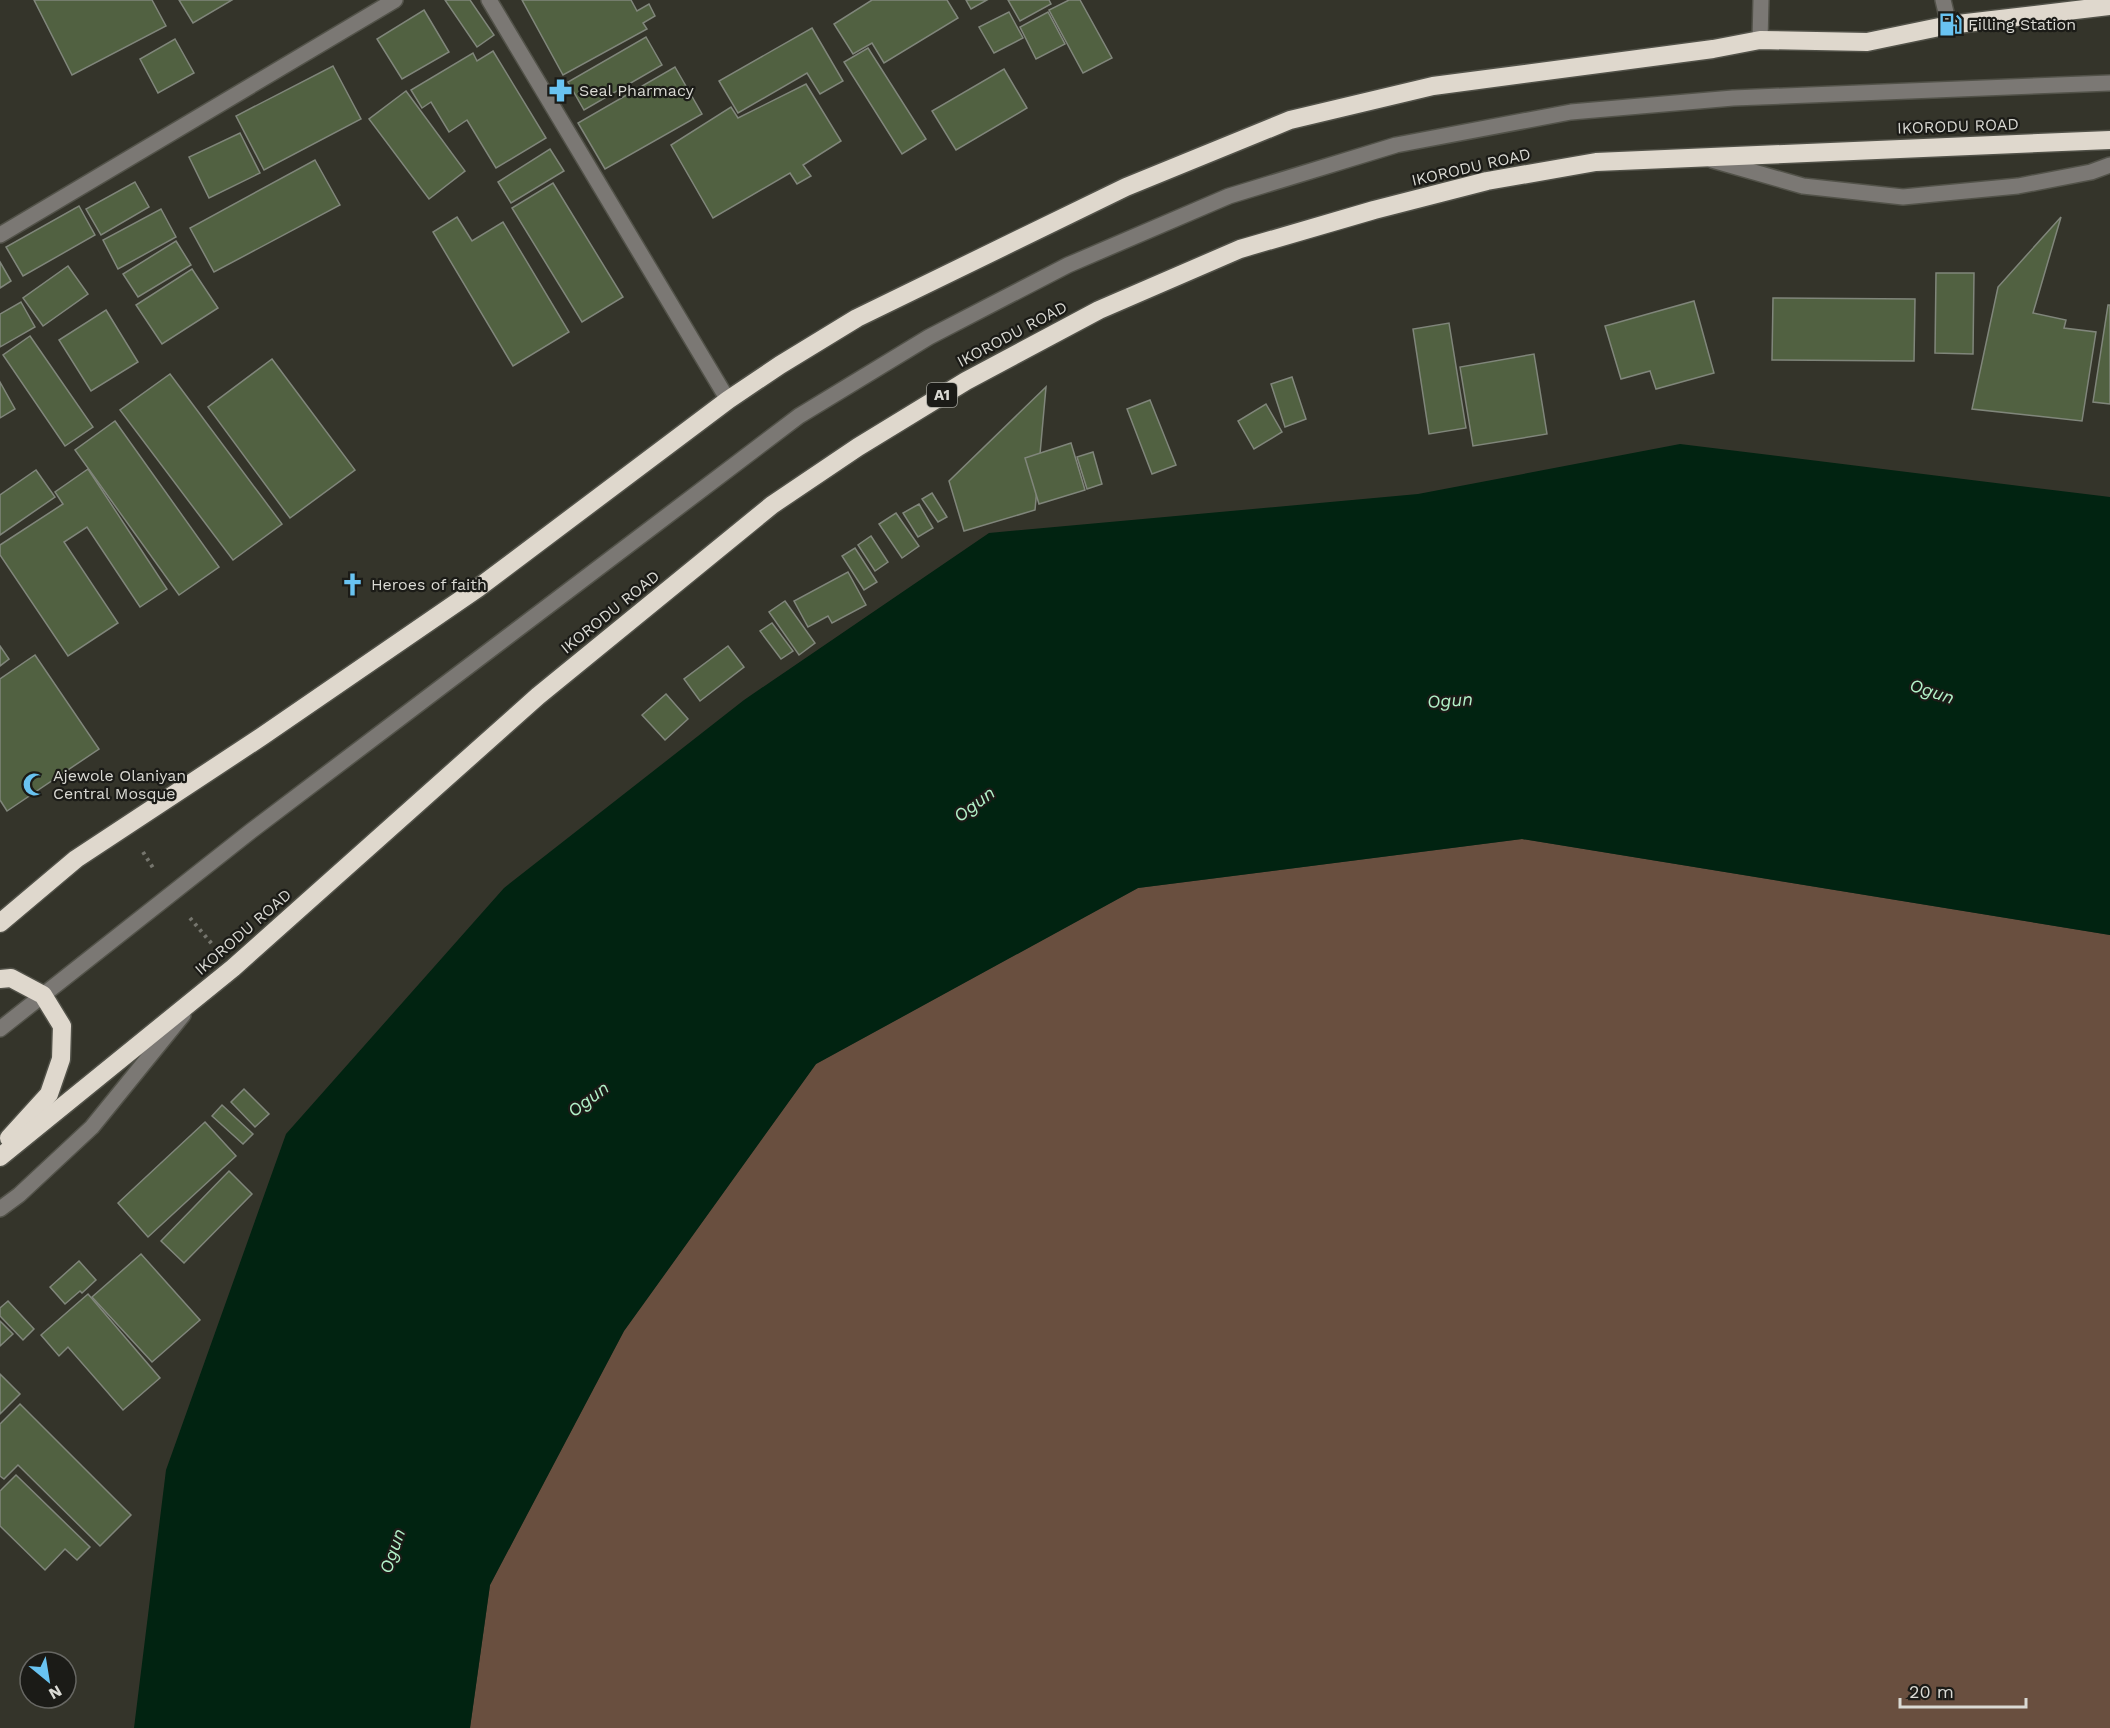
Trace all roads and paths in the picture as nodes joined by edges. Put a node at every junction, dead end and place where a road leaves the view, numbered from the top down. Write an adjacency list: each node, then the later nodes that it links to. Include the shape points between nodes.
1 (395, 0): 12 (street)
2 (489, 0): 13 (street)
3 (1761, 0): 7 (street)
4 (1943, 0): 6 (street)
5 (2110, 6): 6 (highway)
6 (1949, 25): 7 (highway, via 1867,42)
7 (1760, 40): 13 (highway, via 1433,86 1290,120 1126,187 867,313)
8 (2110, 83): 16 (street, via 1733,98 1571,112 1385,148 1229,196 1068,265 928,337 799,416 251,831)
9 (2110, 140): 10 (highway, IKORODU ROAD / A1)
10 (1700, 156): 11 (street, via 1803,186 1903,197 2018,186); 17 (highway, IKORODU ROAD / A1, via 1596,162 1487,181 1240,249 1099,310 966,381 772,505 538,696)
11 (2110, 165)
12 (0, 235)
13 (728, 400): 14 (highway, via 478,588 76,860)
14 (0, 923)
15 (0, 979): 16 (highway, via 10,978)
16 (43, 995): 18 (street); 19 (highway, via 62,1026 61,1059 49,1094)
17 (197, 998): 20 (highway, IKORODU ROAD / A1); 21 (street, via 92,1127)
18 (0, 1029)
19 (0, 1148)
20 (0, 1157)
21 (0, 1209)

